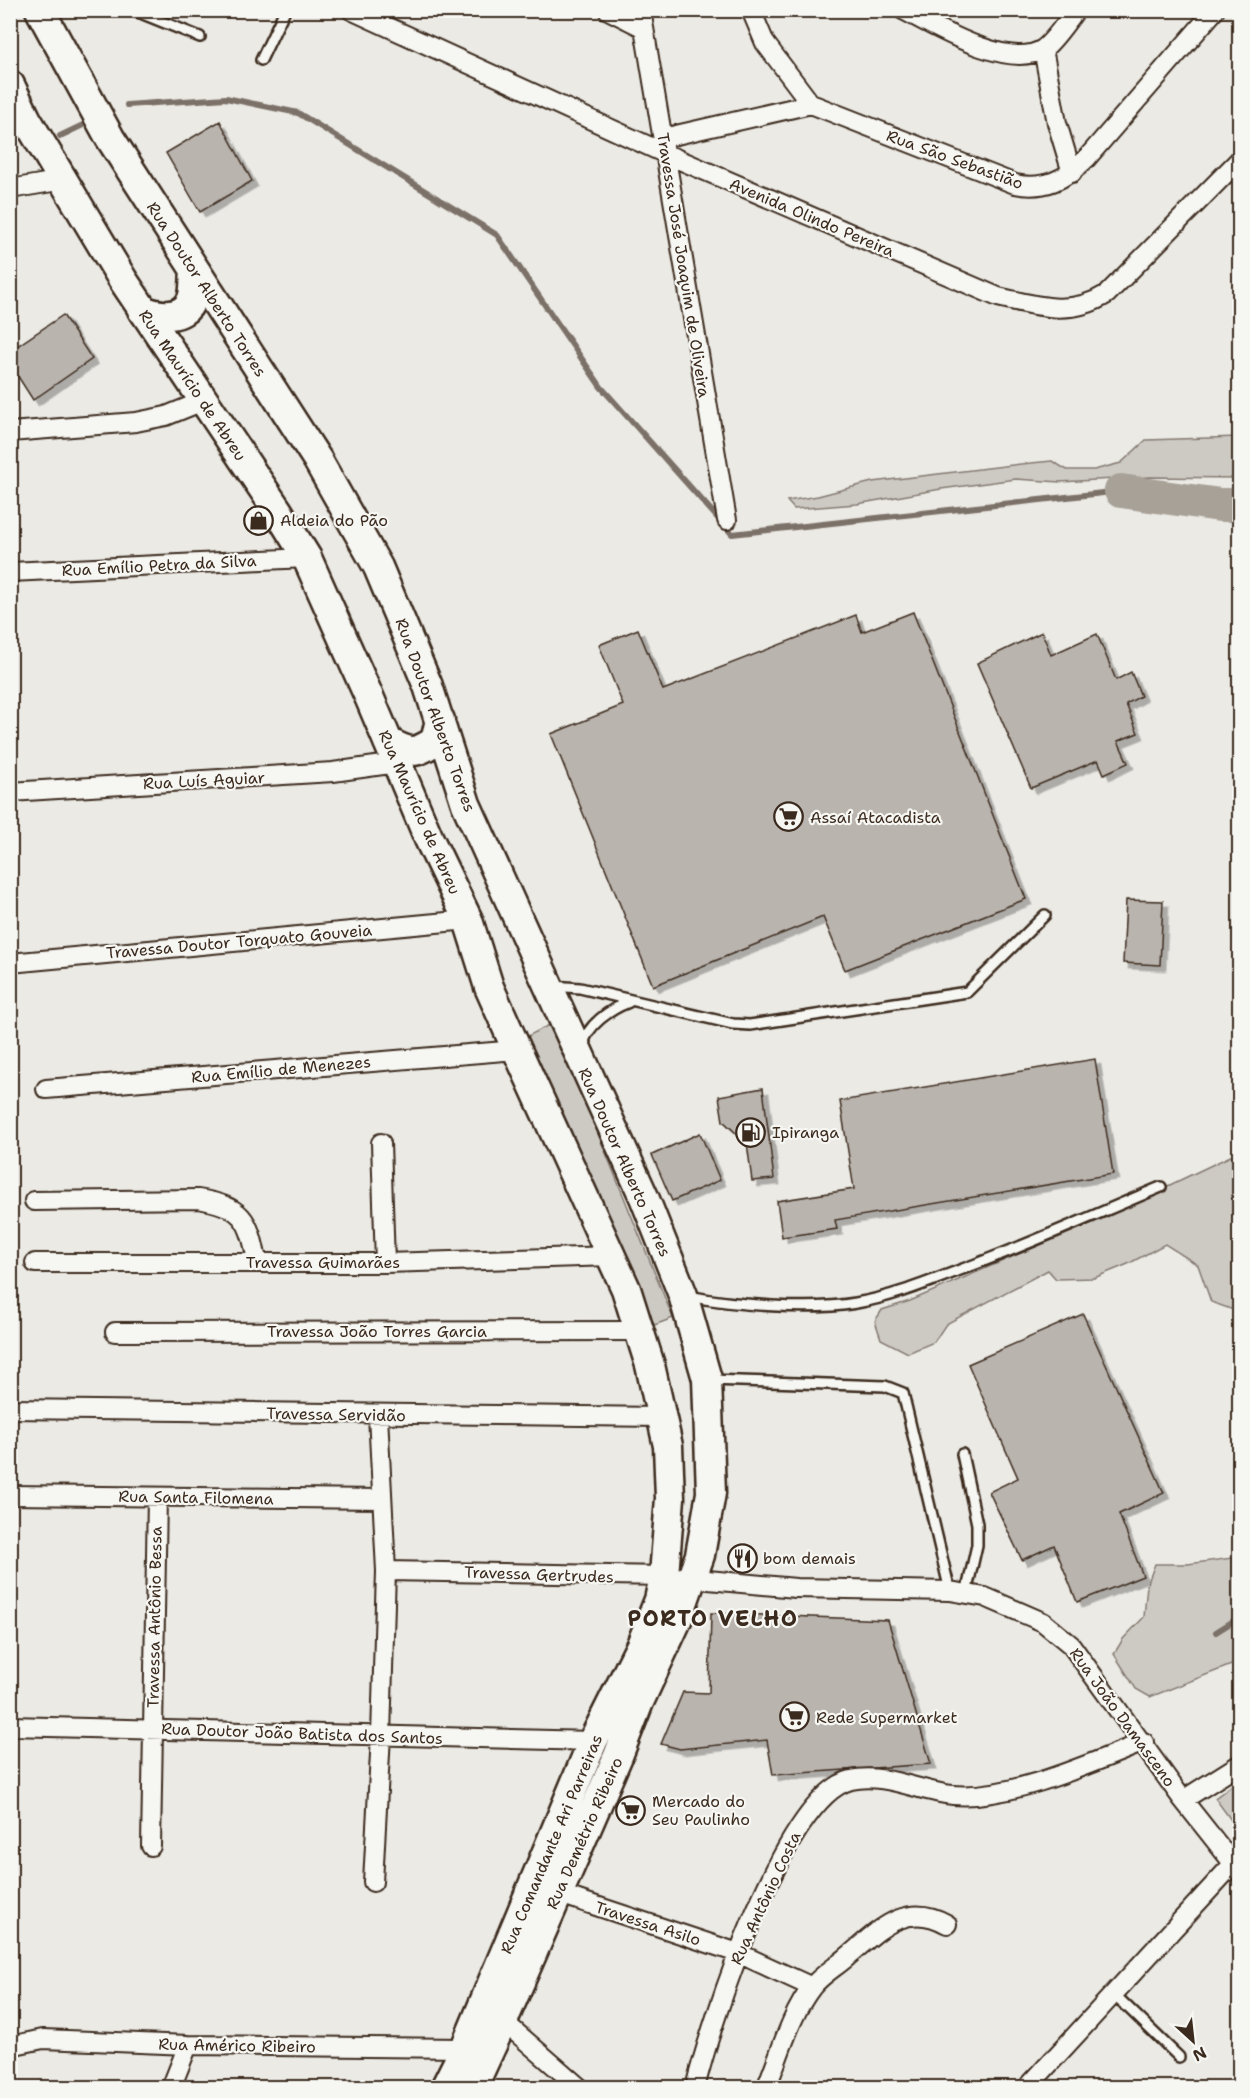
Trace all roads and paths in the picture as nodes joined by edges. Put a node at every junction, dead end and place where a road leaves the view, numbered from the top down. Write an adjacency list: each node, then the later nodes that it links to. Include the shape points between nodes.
1 (40, 10): 22 (main road, Rua Doutor Alberto Torres, via 110,138)
2 (133, 10): 11 (lane)
3 (285, 10): 13 (lane)
4 (351, 10): 17 (street, Avenida Olindo Pereira)
5 (608, 10): 10 (street)
6 (751, 10): 15 (street, via 765,43)
7 (903, 10): 12 (street, via 968,44 989,50 1022,54)
8 (1076, 10): 12 (street)
9 (1215, 10): 19 (street, Rua São Sebastião)
10 (643, 19): 17 (street, Travessa José Joaquim de Oliveira)
11 (200, 37)
12 (1043, 49): 19 (street, via 1057,123)
13 (261, 60)
14 (10, 85): 16 (main road, Rua Maurício de Abreu)
15 (811, 104): 17 (street); 19 (street, Rua São Sebastião, via 1015,184 1042,186)
16 (19, 123): 20 (main road, Rua Maurício de Abreu)
17 (665, 146): 18 (street, Avenida Olindo Pereira, via 998,297 1061,310 1094,303 1107,294); 26 (street, Travessa José Joaquim de Oliveira)
18 (1239, 159)
19 (1072, 173)
20 (64, 180): 21 (street); 23 (main road, Rua Maurício de Abreu)
21 (10, 189)
22 (195, 270): 23 (main road, via 192,300 185,308 167,316); 29 (main road, Rua Doutor Alberto Torres, via 317,459 378,567)
23 (142, 310): 24 (main road, Rua Maurício de Abreu)
24 (203, 401): 25 (street, via 166,416 136,422); 27 (main road, Rua Maurício de Abreu)
25 (10, 432)
26 (727, 520)
27 (307, 558): 28 (street, Rua Emílio Petra da Silva); 30 (main road, Rua Maurício de Abreu)
28 (10, 572)
29 (440, 720): 30 (main road, via 435,741 419,751); 31 (main road, Rua Doutor Alberto Torres)
30 (392, 752): 32 (main road, Rua Maurício de Abreu); 33 (street, Rua Luís Aguiar, via 333,772)
31 (456, 774): 32 (main road, via 443,767 426,766 414,774); 37 (main road, Rua Doutor Alberto Torres)
32 (408, 790): 35 (main road, Rua Maurício de Abreu)
33 (10, 792)
34 (1045, 915): 38 (lane, via 967,992 750,1025)
35 (468, 920): 36 (street, Travessa Doutor Torquato Gouveia); 39 (main road, Rua Maurício de Abreu, via 489,987)
36 (10, 963)
37 (548, 986): 38 (lane, via 580,988); 40 (main road, Rua Doutor Alberto Torres)
38 (629, 1002): 40 (lane, via 611,1009 584,1038)
39 (517, 1050): 41 (street, Rua Emílio de Menezes); 45 (main road, Rua Maurício de Abreu)
40 (580, 1061): 49 (main road, Rua Doutor Alberto Torres, via 644,1197)
41 (46, 1089)
42 (381, 1143): 48 (street)
43 (1161, 1187): 49 (lane, via 983,1262 857,1303 794,1306)
44 (34, 1201): 46 (street, via 198,1199 222,1203 237,1210 247,1222)
45 (612, 1256): 48 (street, Travessa Guimarães); 50 (main road, Rua Maurício de Abreu)
46 (257, 1261): 47 (street, Travessa Guimarães); 48 (street, Travessa Guimarães)
47 (35, 1263)
48 (385, 1263)
49 (683, 1295): 52 (main road, Rua Doutor Alberto Torres)
50 (639, 1330): 51 (street, Travessa João Torres Garcia); 55 (main road, Rua Maurício de Abreu)
51 (115, 1332)
52 (706, 1379): 61 (main road, Rua Doutor Alberto Torres, via 711,1493 700,1556); 63 (lane, via 885,1386 903,1393)
53 (10, 1409): 54 (street, Travessa Servidão)
54 (378, 1415): 55 (street, Travessa Servidão); 59 (street)
55 (661, 1417): 62 (main road, Rua Maurício de Abreu, via 668,1446 670,1498)
56 (962, 1454): 63 (lane, via 977,1524 977,1545)
57 (10, 1496): 58 (street, Rua Santa Filomena)
58 (157, 1497): 59 (street, Rua Santa Filomena); 65 (street, Travessa Antônio Bessa)
59 (381, 1499): 60 (street)
60 (386, 1571): 62 (street, Travessa Gertrudes); 66 (street)
61 (692, 1578): 62 (street, Travessa Gertrudes); 63 (street, Rua João Damasceno, via 796,1588); 74 (main road, Rua Demétrio Ribeiro)
62 (662, 1588): 67 (main road, Rua Comandante Ari Parreiras, via 641,1645)
63 (958, 1593): 68 (street, Rua João Damasceno, via 985,1597 1058,1633)
64 (10, 1726): 65 (street, Rua Doutor João Batista dos Santos)
65 (152, 1728): 66 (street, Rua Doutor João Batista dos Santos); 71 (street, Travessa Antônio Bessa)
66 (381, 1735): 67 (street, Rua Doutor João Batista dos Santos); 73 (street)
67 (593, 1741): 82 (main road, Rua Comandante Ari Parreiras)
68 (1144, 1742): 70 (street, Rua João Damasceno); 76 (street, Rua Antônio Costa, via 1072,1770 987,1794 953,1795 868,1777 837,1785 819,1799 801,1822)
69 (1239, 1764): 70 (street)
70 (1183, 1800): 72 (street, Rua João Damasceno)
71 (152, 1846)
72 (1236, 1868): 78 (street)
73 (373, 1882)
74 (558, 1893): 76 (street, Travessa Asilo); 79 (main road, Rua Demétrio Ribeiro)
75 (947, 1924): 77 (street, via 928,1915 902,1917 883,1927)
76 (738, 1953): 77 (street, Travessa Asilo); 88 (street, Rua Antônio Costa, via 709,2031)
77 (812, 1987): 89 (street)
78 (1114, 1994): 83 (lane); 90 (street)
79 (503, 2021): 86 (main road, Rua Demétrio Ribeiro); 87 (street)
80 (188, 2045): 81 (street, Rua Américo Ribeiro, via 43,2039); 82 (street, Rua Américo Ribeiro); 84 (street)
81 (10, 2046)
82 (465, 2048): 85 (main road, Rua Comandante Ari Parreiras)
83 (1179, 2057)
84 (171, 2088)
85 (445, 2088)
86 (472, 2088)
87 (580, 2088)
88 (694, 2088)
89 (766, 2088)
90 (1027, 2088)

